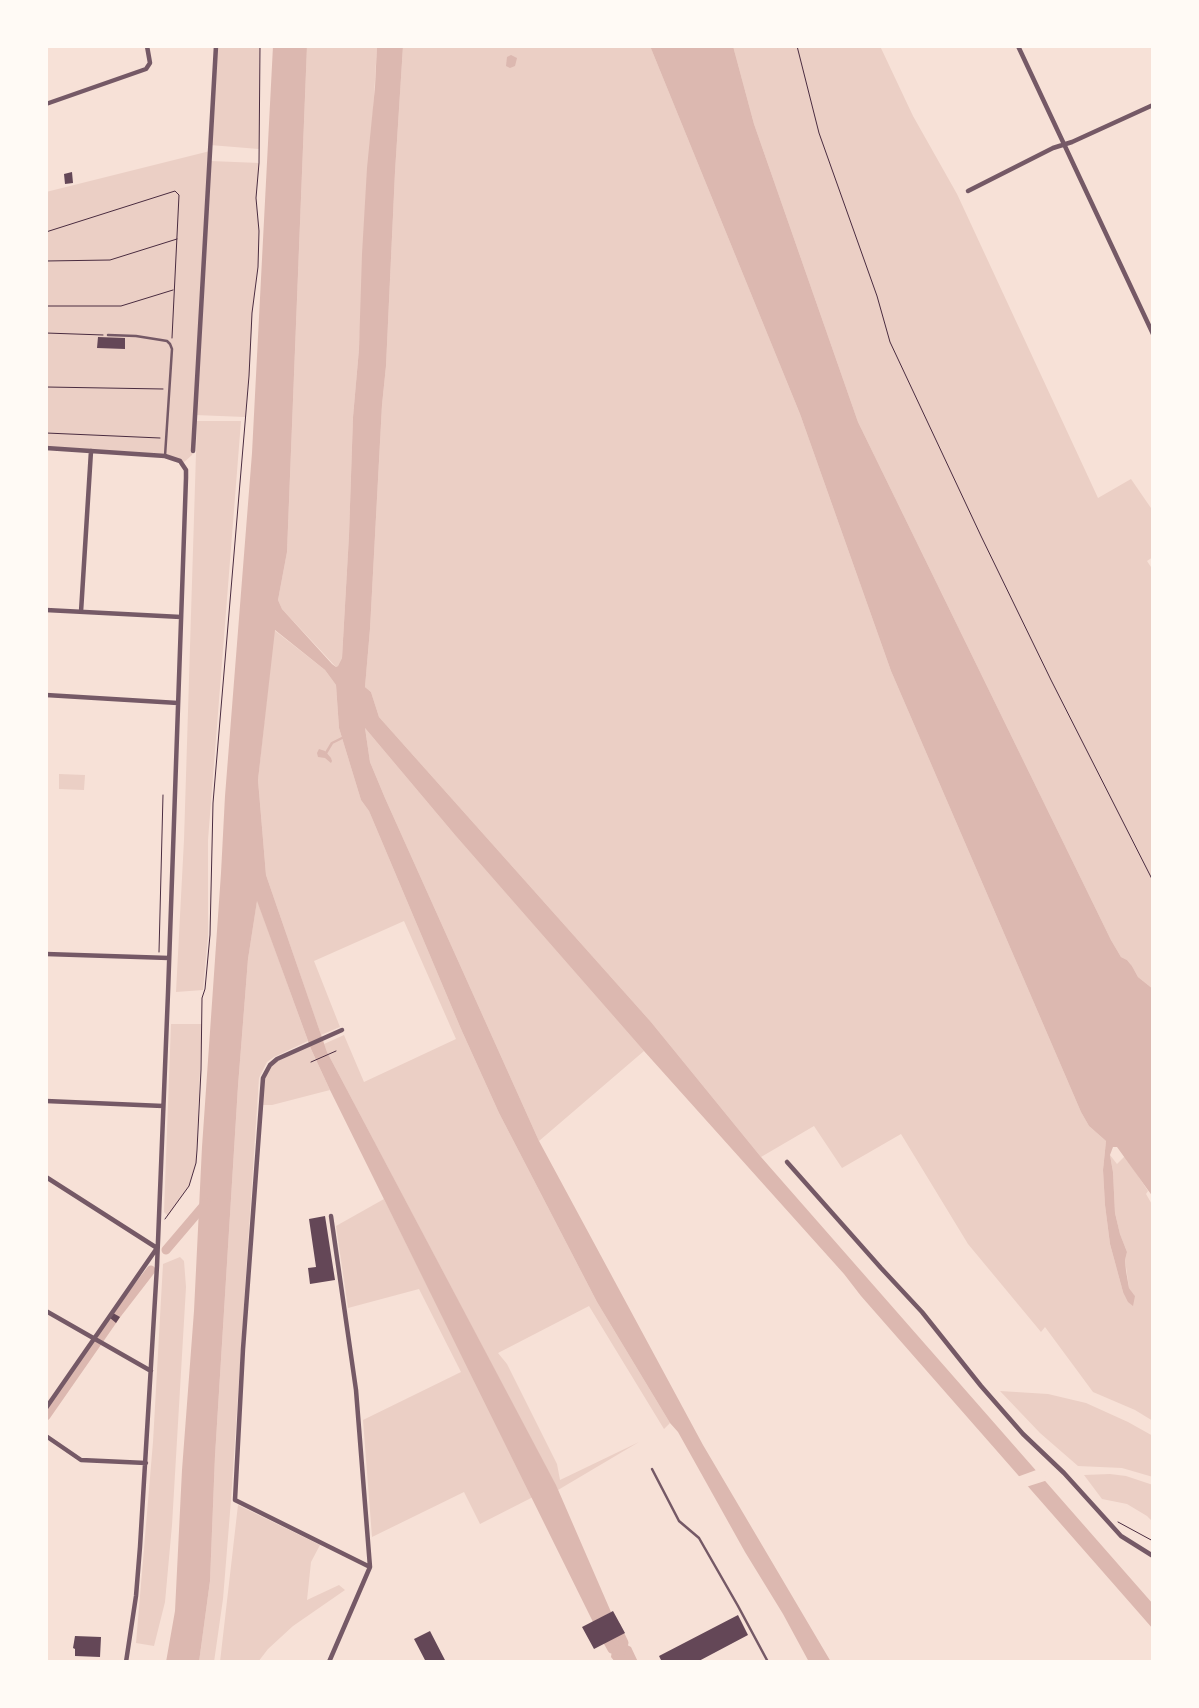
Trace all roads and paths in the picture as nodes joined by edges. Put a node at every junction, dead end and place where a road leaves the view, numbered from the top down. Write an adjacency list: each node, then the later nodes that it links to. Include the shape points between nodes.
1 (147, 46): 6 (street, via 150,63 146,69)
2 (216, 46): 25 (street)
3 (260, 46): 45 (path, via 256,198 258,267 213,803 210,935 202,998 196,1163 189,1186)
4 (797, 46): 33 (path, via 820,133 890,342 980,536)
5 (1018, 46): 8 (street)
6 (46, 104)
7 (1153, 105): 8 (street)
8 (1064, 145): 9 (street); 16 (street)
9 (968, 191)
10 (46, 232): 11 (path, via 175,191 179,195)
11 (177, 239): 12 (path, via 110,260); 13 (path)
12 (46, 261)
13 (174, 290): 14 (path, via 121,306); 18 (path)
14 (46, 306)
15 (46, 333): 17 (path)
16 (1153, 334)
17 (108, 335): 18 (lane, via 136,336)
18 (170, 344): 20 (lane)
19 (46, 387): 20 (path)
20 (170, 389): 22 (lane)
21 (46, 434): 22 (path)
22 (167, 438): 26 (lane)
23 (46, 448): 24 (street)
24 (91, 451): 26 (street); 28 (street)
25 (193, 451)
26 (166, 456): 29 (street, via 180,461 186,470)
27 (46, 610): 28 (street)
28 (81, 612): 29 (street)
29 (181, 617): 31 (street)
30 (46, 695): 31 (street)
31 (178, 704): 36 (street)
32 (163, 795): 35 (path)
33 (1153, 881)
34 (46, 954): 35 (street)
35 (158, 958): 36 (street)
36 (169, 958): 41 (street)
37 (342, 1030): 57 (street, via 277,1059 263,1078 235,1500)
38 (336, 1051): 39 (path)
39 (311, 1062)
40 (46, 1101): 41 (street)
41 (163, 1106): 45 (street)
42 (787, 1162): 56 (street, via 922,1312 1023,1434 1121,1536)
43 (46, 1177): 46 (street)
44 (331, 1216): 57 (street, via 356,1390)
45 (158, 1227): 46 (street)
46 (157, 1248): 48 (street); 49 (street)
47 (46, 1311): 48 (street)
48 (94, 1338): 49 (street); 50 (street)
49 (150, 1371): 52 (street)
50 (46, 1408)
51 (46, 1436): 52 (street, via 81,1460)
52 (146, 1463): 58 (street, via 136,1596)
53 (652, 1469): 60 (lane, via 680,1521 699,1538)
54 (1114, 1520): 55 (path)
55 (1153, 1541)
56 (1153, 1556)
57 (370, 1567): 59 (street)
58 (126, 1662)
59 (329, 1662)
60 (768, 1662)

